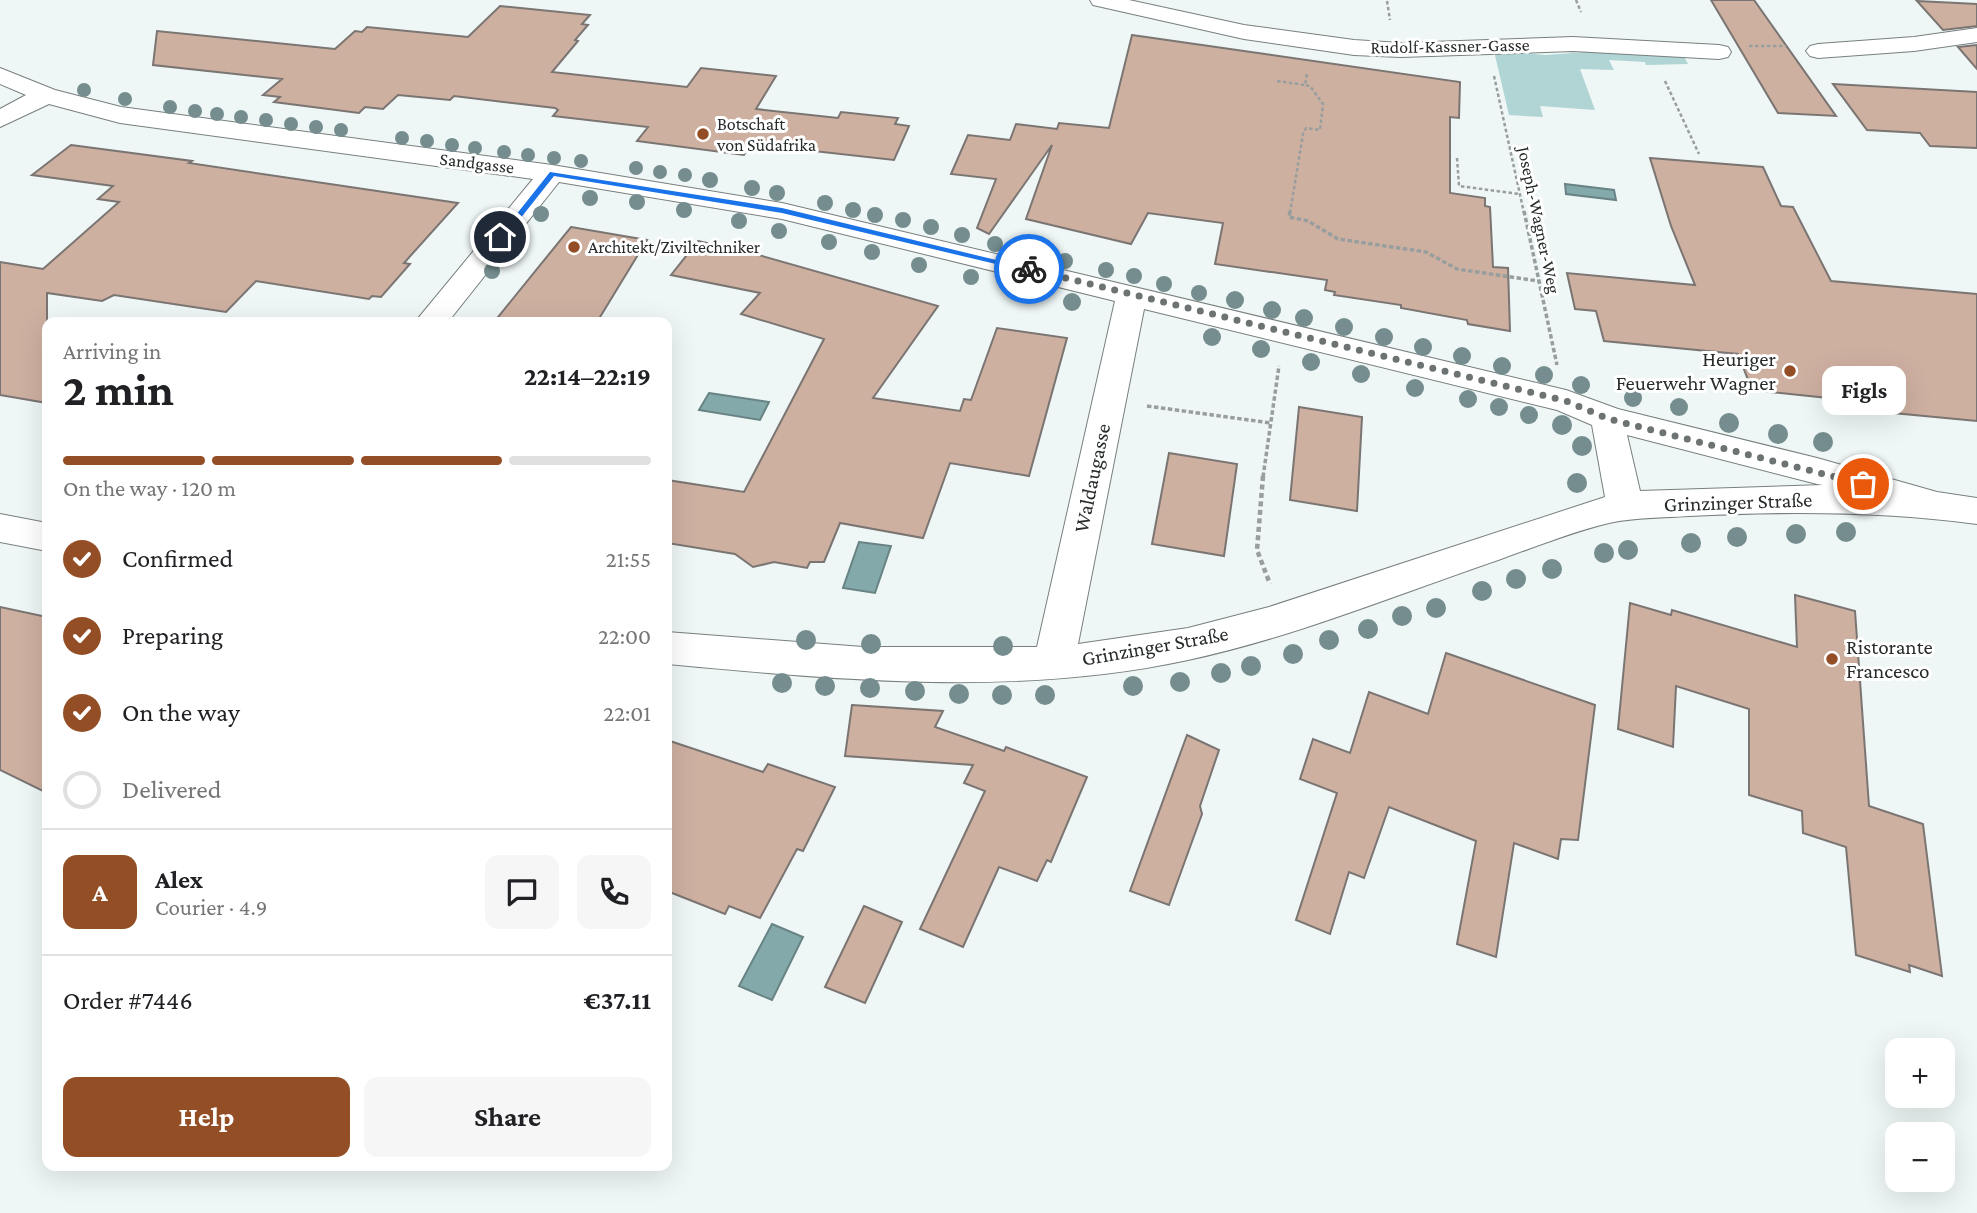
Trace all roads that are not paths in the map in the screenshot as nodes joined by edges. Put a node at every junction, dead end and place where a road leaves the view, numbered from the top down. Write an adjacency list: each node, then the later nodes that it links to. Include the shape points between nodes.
1 (1101, 0): 4 (street, Rudolf-Kassner-Gasse, via 1167,16 1390,50 1606,44)
2 (1977, 36): 3 (street)
3 (1818, 51)
4 (1719, 52)
5 (0, 75): 6 (street, Sandgasse)
6 (46, 95): 7 (street); 8 (street, Sandgasse, via 164,122)
7 (0, 118)
8 (552, 173): 9 (street, Sandgasse, via 782,211); 10 (street)
9 (1132, 294): 11 (street, Sandgasse, via 1566,401); 18 (street, Waldaugasse)
10 (435, 317)
11 (1609, 419): 12 (street, Sandgasse); 13 (street)
12 (1931, 504): 13 (street, Grinzinger Straße, via 1763,500); 14 (street, Grinzinger Straße)
13 (1624, 507): 18 (street, Grinzinger Straße, via 1285,619 1175,646)
14 (1977, 511)
15 (0, 528): 16 (street)
16 (42, 536)
17 (672, 648): 18 (street, Grinzinger Straße, via 893,665 985,667)
18 (1054, 662)

